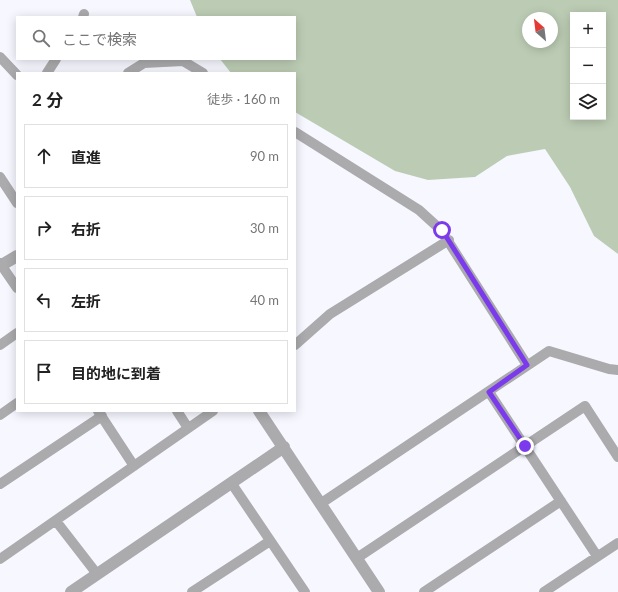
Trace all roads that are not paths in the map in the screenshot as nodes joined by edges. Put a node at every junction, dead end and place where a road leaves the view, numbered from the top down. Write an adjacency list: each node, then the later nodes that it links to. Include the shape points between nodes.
1 (0, 57): 6 (street)
2 (55, 60): 3 (street)
3 (48, 72)
4 (130, 72): 5 (street, via 144,63 183,61)
5 (201, 72)
6 (16, 74)
7 (296, 133): 10 (street, via 419,210 442,230)
8 (0, 177): 9 (street)
9 (16, 201)
10 (449, 240): 15 (street, via 330,314); 17 (street)
11 (16, 256): 12 (street)
12 (0, 264): 13 (street)
13 (16, 287)
14 (16, 334): 16 (street)
15 (296, 344)
16 (0, 345)
17 (527, 365): 18 (street, via 549,351); 19 (street)
18 (618, 370)
19 (489, 392): 27 (street); 34 (street)
20 (16, 404): 25 (street)
21 (178, 412): 26 (street)
22 (212, 412): 26 (street)
23 (260, 412): 28 (street)
24 (100, 414): 30 (street); 31 (street)
25 (0, 415)
26 (188, 428): 30 (street)
27 (525, 446): 29 (street, via 585,406); 33 (street); 39 (street)
28 (284, 447): 32 (street); 34 (street)
29 (618, 457)
30 (134, 466): 35 (street)
31 (0, 484)
32 (232, 484): 36 (street); 41 (street)
33 (561, 501): 38 (street); 46 (street)
34 (320, 504): 39 (street)
35 (56, 521): 40 (street); 41 (street)
36 (270, 540): 43 (street); 44 (street)
37 (618, 543): 38 (street)
38 (597, 556): 47 (street)
39 (357, 558): 45 (street)
40 (0, 559)
41 (97, 574): 42 (street)
42 (77, 590)
43 (192, 592)
44 (304, 592)
45 (380, 592)
46 (424, 592)
47 (544, 592)

